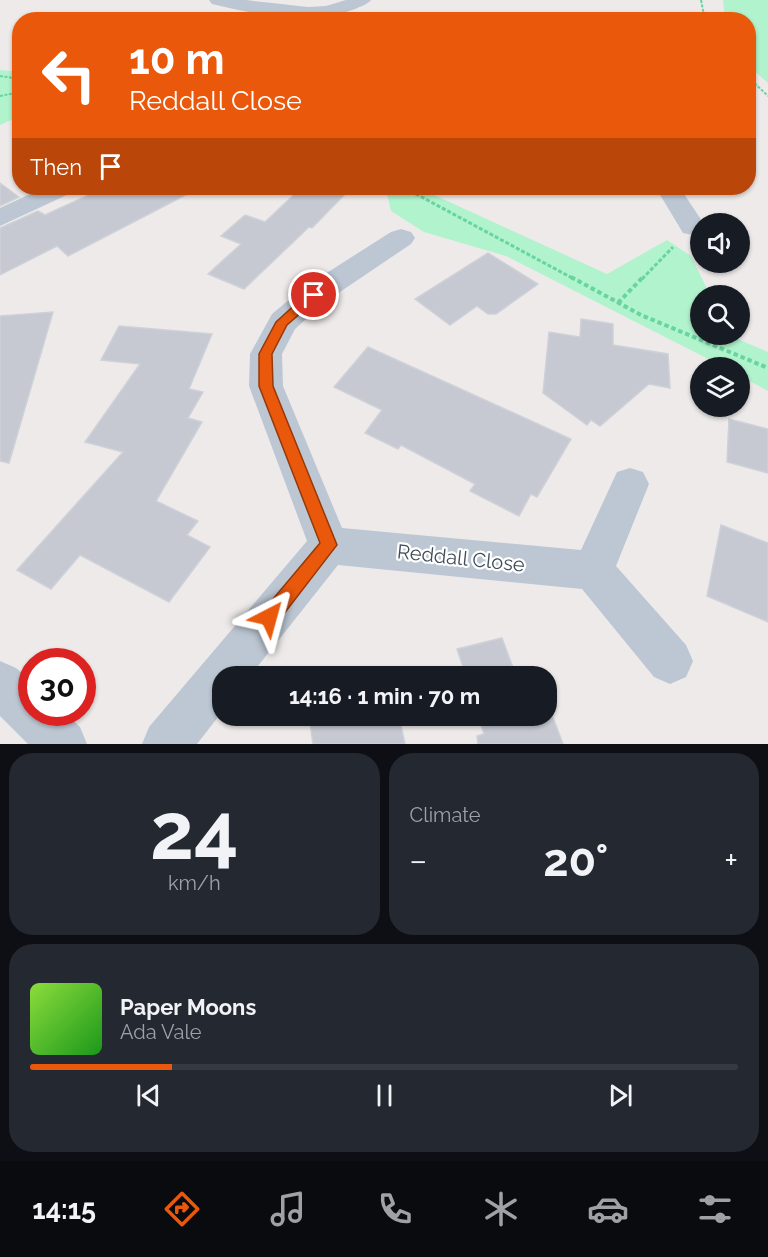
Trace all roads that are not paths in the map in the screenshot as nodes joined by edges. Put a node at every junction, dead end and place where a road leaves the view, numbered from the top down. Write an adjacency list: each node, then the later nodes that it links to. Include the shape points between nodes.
1 (218, 0): 3 (street)
2 (358, 7): 4 (street)
3 (292, 12)
4 (332, 12)
5 (48, 195): 7 (street)
6 (672, 195): 8 (street)
7 (0, 218)
8 (690, 222)
9 (401, 238): 11 (street, via 314,295 282,322 266,354 266,386)
10 (630, 484): 12 (street)
11 (329, 545): 12 (street, Reddall Close); 16 (street)
12 (593, 572): 13 (street)
13 (670, 661)
14 (0, 684): 15 (street)
15 (63, 744)
16 (166, 744)

